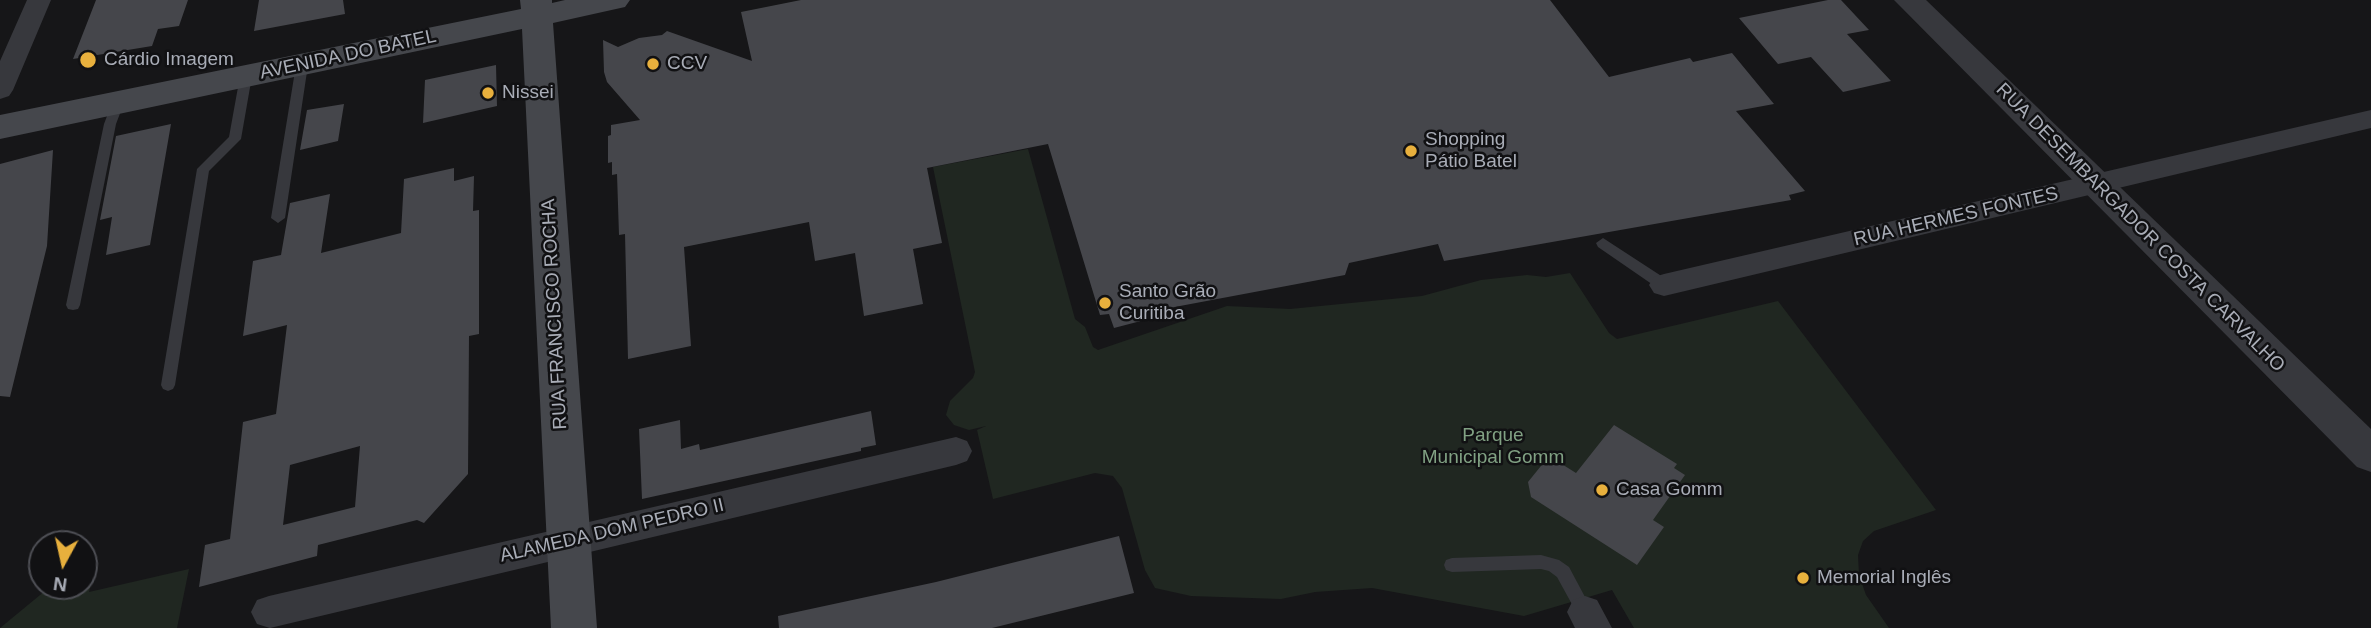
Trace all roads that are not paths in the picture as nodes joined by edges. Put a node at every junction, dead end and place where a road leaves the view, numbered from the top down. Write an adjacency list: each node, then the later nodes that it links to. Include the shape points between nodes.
1 (39, 0): 7 (street)
2 (614, 0): 4 (main road, AVENIDA DO BATEL)
3 (1909, 0): 11 (street, RUA DESEMBARGADOR COSTA CARVALHO)
4 (537, 8): 5 (main road, AVENIDA DO BATEL); 19 (main road, RUA FRANCISCO ROCHA)
5 (302, 65): 6 (main road, AVENIDA DO BATEL); 12 (lane)
6 (246, 76): 8 (main road, AVENIDA DO BATEL); 16 (lane, via 235,139 203,169)
7 (0, 90)
8 (118, 103): 10 (main road, AVENIDA DO BATEL); 15 (lane)
9 (2371, 119): 11 (street, RUA HERMES FONTES)
10 (0, 127)
11 (2095, 184): 14 (street, RUA HERMES FONTES); 18 (street, RUA DESEMBARGADOR COSTA CARVALHO)
12 (278, 218)
13 (1603, 243): 14 (lane)
14 (1664, 285)
15 (73, 305)
16 (168, 385)
17 (956, 451): 19 (street, ALAMEDA DOM PEDRO II)
18 (2371, 455)
19 (569, 542): 21 (street, ALAMEDA DOM PEDRO II); 23 (main road, RUA FRANCISCO ROCHA)
20 (1452, 565): 22 (lane, via 1553,565 1563,572)
21 (269, 612)
22 (1589, 620)
23 (574, 628)

